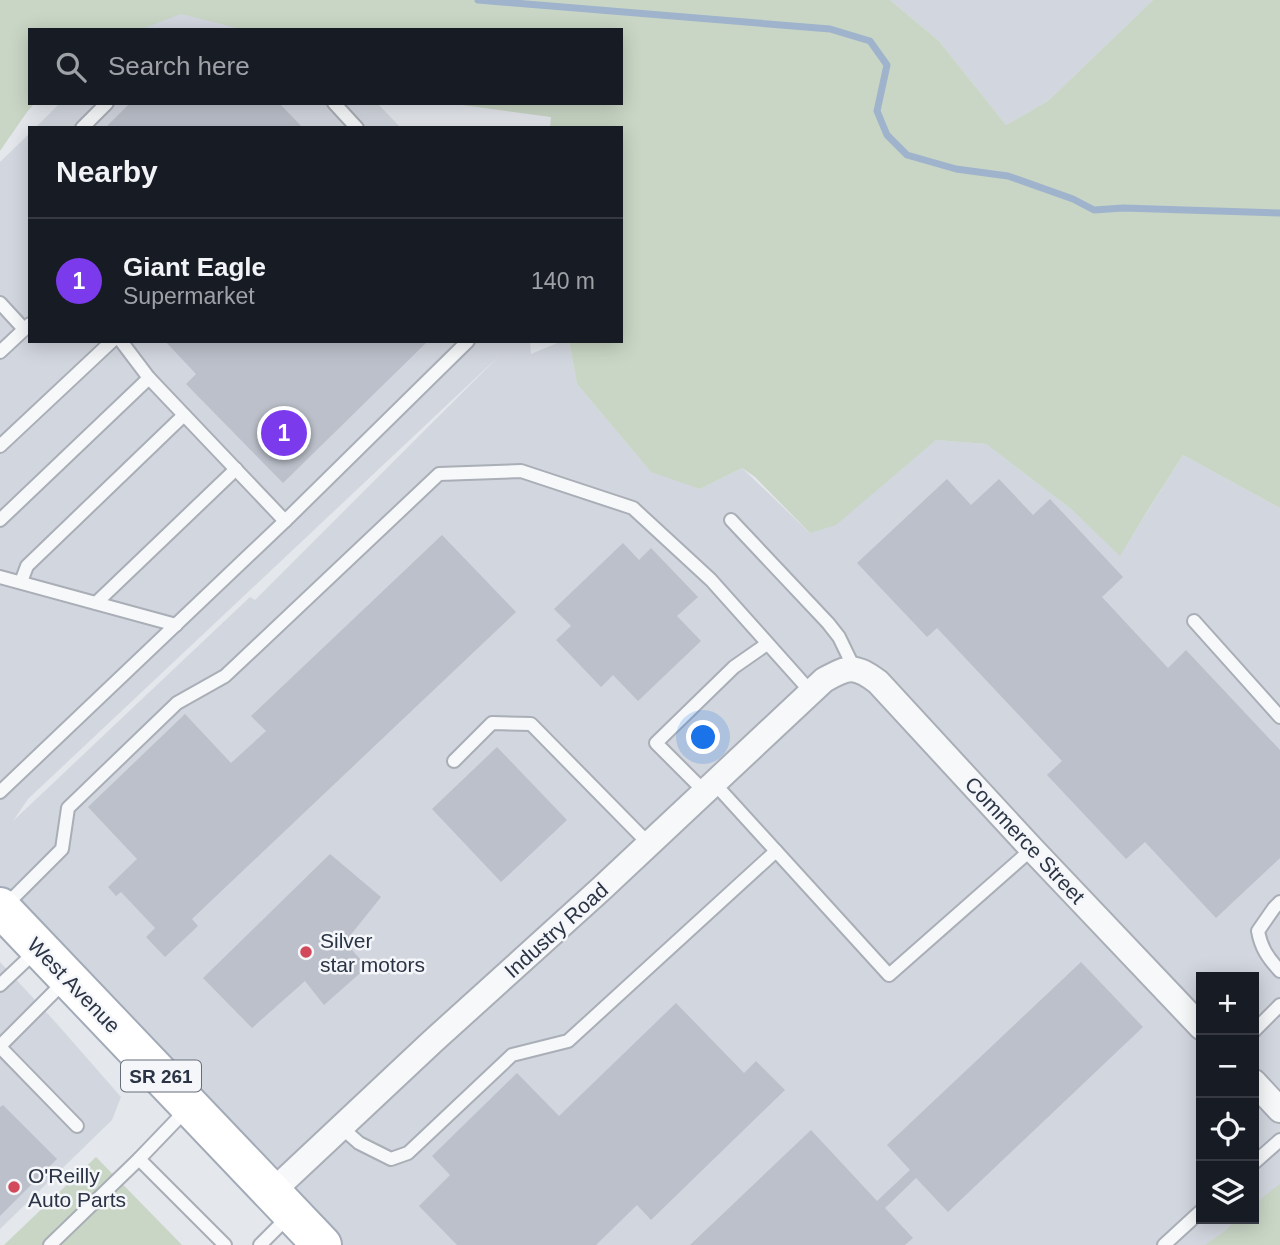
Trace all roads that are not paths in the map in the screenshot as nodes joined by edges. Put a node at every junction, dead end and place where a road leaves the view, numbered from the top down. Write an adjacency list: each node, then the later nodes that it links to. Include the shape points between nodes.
1 (105, 105): 3 (lane)
2 (336, 105): 4 (lane)
3 (84, 126)
4 (355, 126)
5 (0, 303): 6 (lane)
6 (27, 326): 10 (lane)
7 (110, 343): 13 (lane)
8 (123, 343): 11 (lane)
9 (466, 343): 17 (lane)
10 (0, 352)
11 (149, 378): 12 (lane); 15 (lane)
12 (184, 415): 14 (lane); 19 (lane, via 27,566)
13 (0, 446)
14 (236, 469): 17 (lane); 20 (lane)
15 (0, 520)
16 (731, 520): 24 (lane, via 839,637)
17 (285, 521): 22 (lane)
18 (2, 579): 19 (lane)
19 (21, 583): 20 (lane)
20 (96, 603): 22 (lane)
21 (1194, 621): 26 (lane)
22 (176, 625): 29 (lane)
23 (766, 644): 25 (lane); 28 (lane, via 734,667 656,743); 34 (lane, via 711,580 633,508 521,471 439,474 225,677 177,703 68,808 62,849)
24 (848, 670): 25 (street, Industry Road, via 824,680); 31 (street, Commerce Street, via 860,669 878,681)
25 (811, 692): 28 (street, Industry Road)
26 (1280, 717)
27 (454, 761): 30 (lane, via 492,723 531,724)
28 (710, 788): 30 (street, Industry Road); 32 (lane)
29 (0, 792)
30 (649, 844): 47 (street, Industry Road)
31 (1032, 849): 32 (lane, via 889,975); 40 (street, Commerce Street)
32 (775, 851): 47 (lane, via 568,1041 512,1055 408,1153 391,1159)
33 (1280, 902): 36 (lane, via 1258,931 1266,956)
34 (1, 908): 35 (main road, West Avenue / SR 261)
35 (39, 948): 37 (main road, West Avenue / SR 261); 38 (lane)
36 (1280, 971)
37 (68, 978): 42 (lane); 44 (main road, West Avenue / SR 261)
38 (0, 985)
39 (1280, 1005): 41 (lane)
40 (1196, 1022)
41 (1259, 1026)
42 (0, 1046): 46 (lane)
43 (1259, 1087): 45 (street)
44 (190, 1106): 49 (lane); 51 (main road, West Avenue / SR 261)
45 (1280, 1110)
46 (77, 1126)
47 (341, 1128): 51 (street, Industry Road)
48 (1280, 1140): 50 (lane)
49 (139, 1159): 53 (lane); 54 (lane)
50 (1256, 1161)
51 (282, 1203): 55 (lane); 56 (main road, West Avenue / SR 261)
52 (1196, 1216): 57 (lane)
53 (50, 1245)
54 (225, 1245)
55 (260, 1245)
56 (322, 1245)
57 (1164, 1245)

